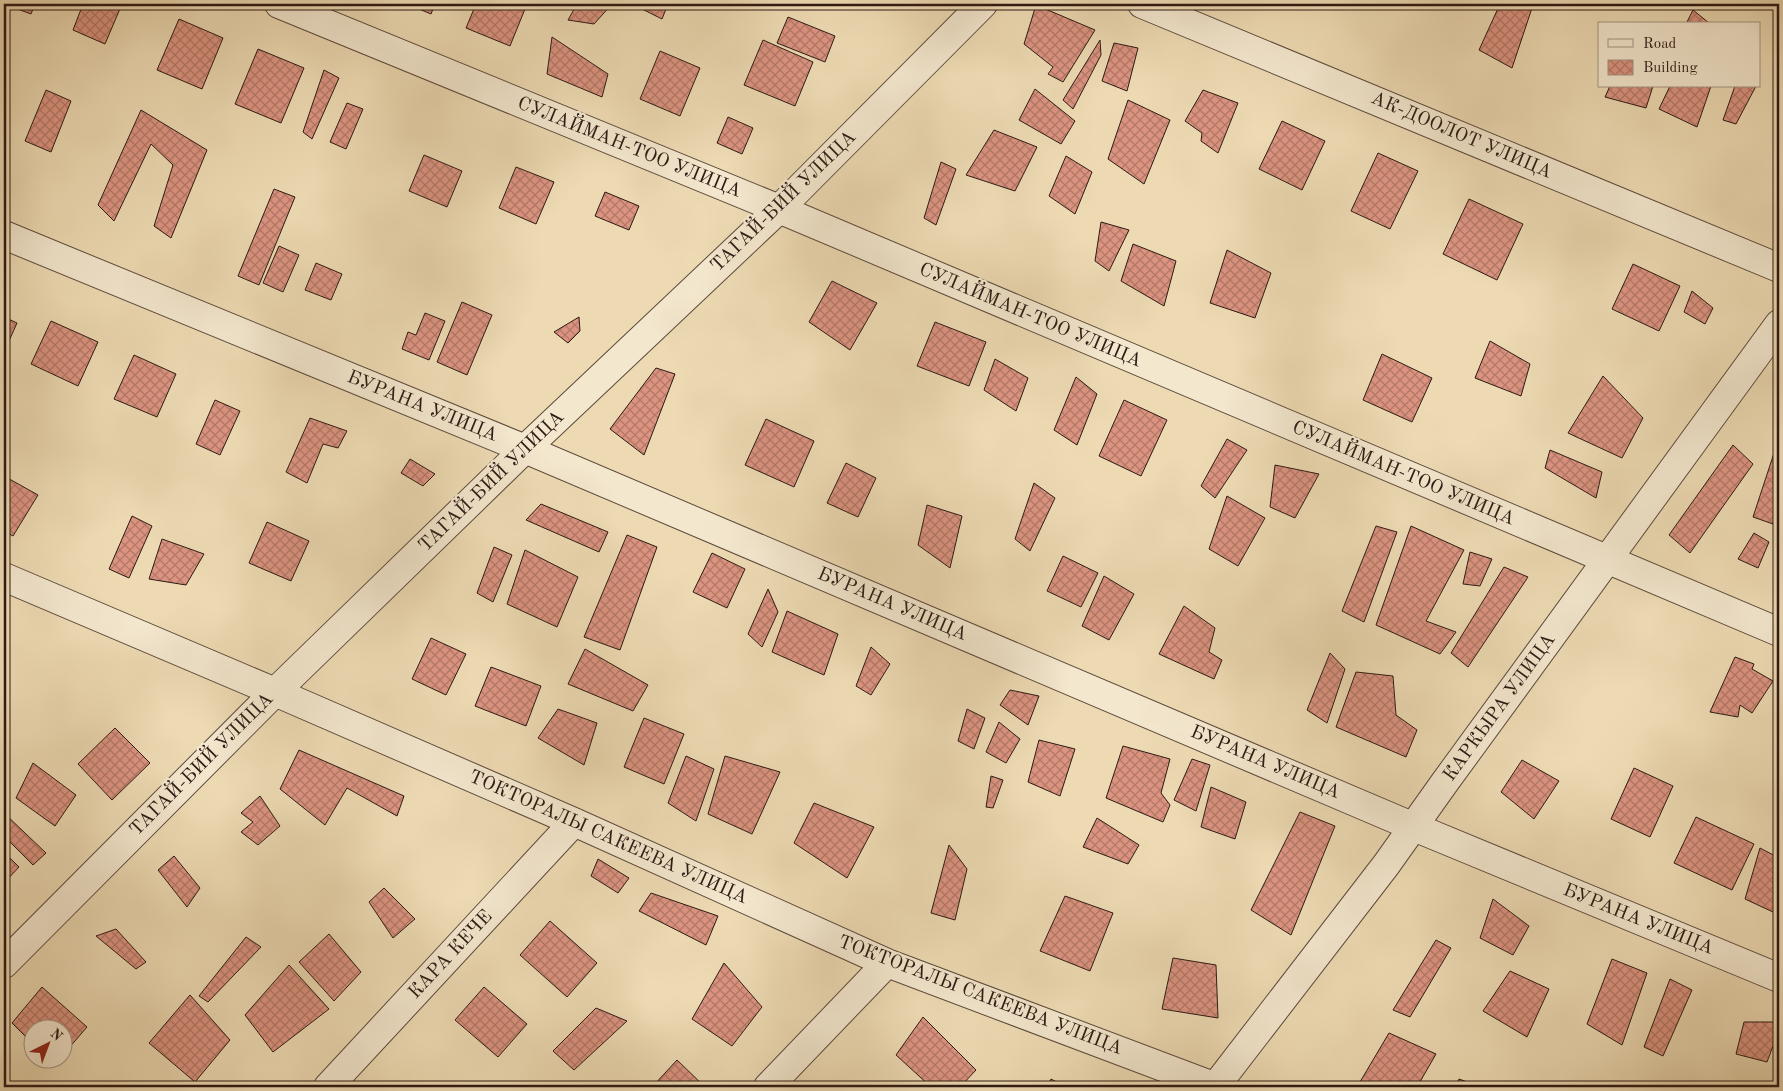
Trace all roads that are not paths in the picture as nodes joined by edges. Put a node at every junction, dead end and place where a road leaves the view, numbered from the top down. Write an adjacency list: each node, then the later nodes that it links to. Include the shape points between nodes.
1 (279, 4): 4 (street, СУЛАЙМАН-ТОО УЛИЦА)
2 (984, 4): 4 (street, ТАГАЙ-БИЙ УЛИЦА)
3 (1142, 4): 6 (street, АК-ДООЛОТ УЛИЦА)
4 (779, 209): 8 (street, ТАГАЙ-БИЙ УЛИЦА); 9 (street, СУЛАЙМАН-ТОО УЛИЦА)
5 (4, 234): 8 (street, БУРАНА УЛИЦА)
6 (1779, 268)
7 (1779, 324): 9 (street, КАРКЫРА УЛИЦА)
8 (525, 449): 12 (street, ТАГАЙ-БИЙ УЛИЦА); 14 (street, БУРАНА УЛИЦА)
9 (1607, 561): 11 (street, СУЛАЙМАН-ТОО УЛИЦА); 14 (street, КАРКЫРА УЛИЦА)
10 (4, 578): 12 (street, ТОКТОРАЛЫ САКЕЕВА УЛИЦА)
11 (1779, 632)
12 (275, 692): 13 (street, ТОКТОРАЛЫ САКЕЕВА УЛИЦА); 16 (street, ТАГАЙ-БИЙ УЛИЦА)
13 (574, 822): 15 (street, ТОКТОРАЛЫ САКЕЕВА УЛИЦА); 18 (street, КАРА КЕЧЕ)
14 (1414, 827): 17 (street, БУРАНА УЛИЦА); 20 (street, КАРКЫРА УЛИЦА)
15 (887, 963): 19 (street); 20 (street, ТОКТОРАЛЫ САКЕЕВА УЛИЦА)
16 (4, 964)
17 (1779, 978)
18 (328, 1087)
19 (768, 1087)
20 (1216, 1087)

